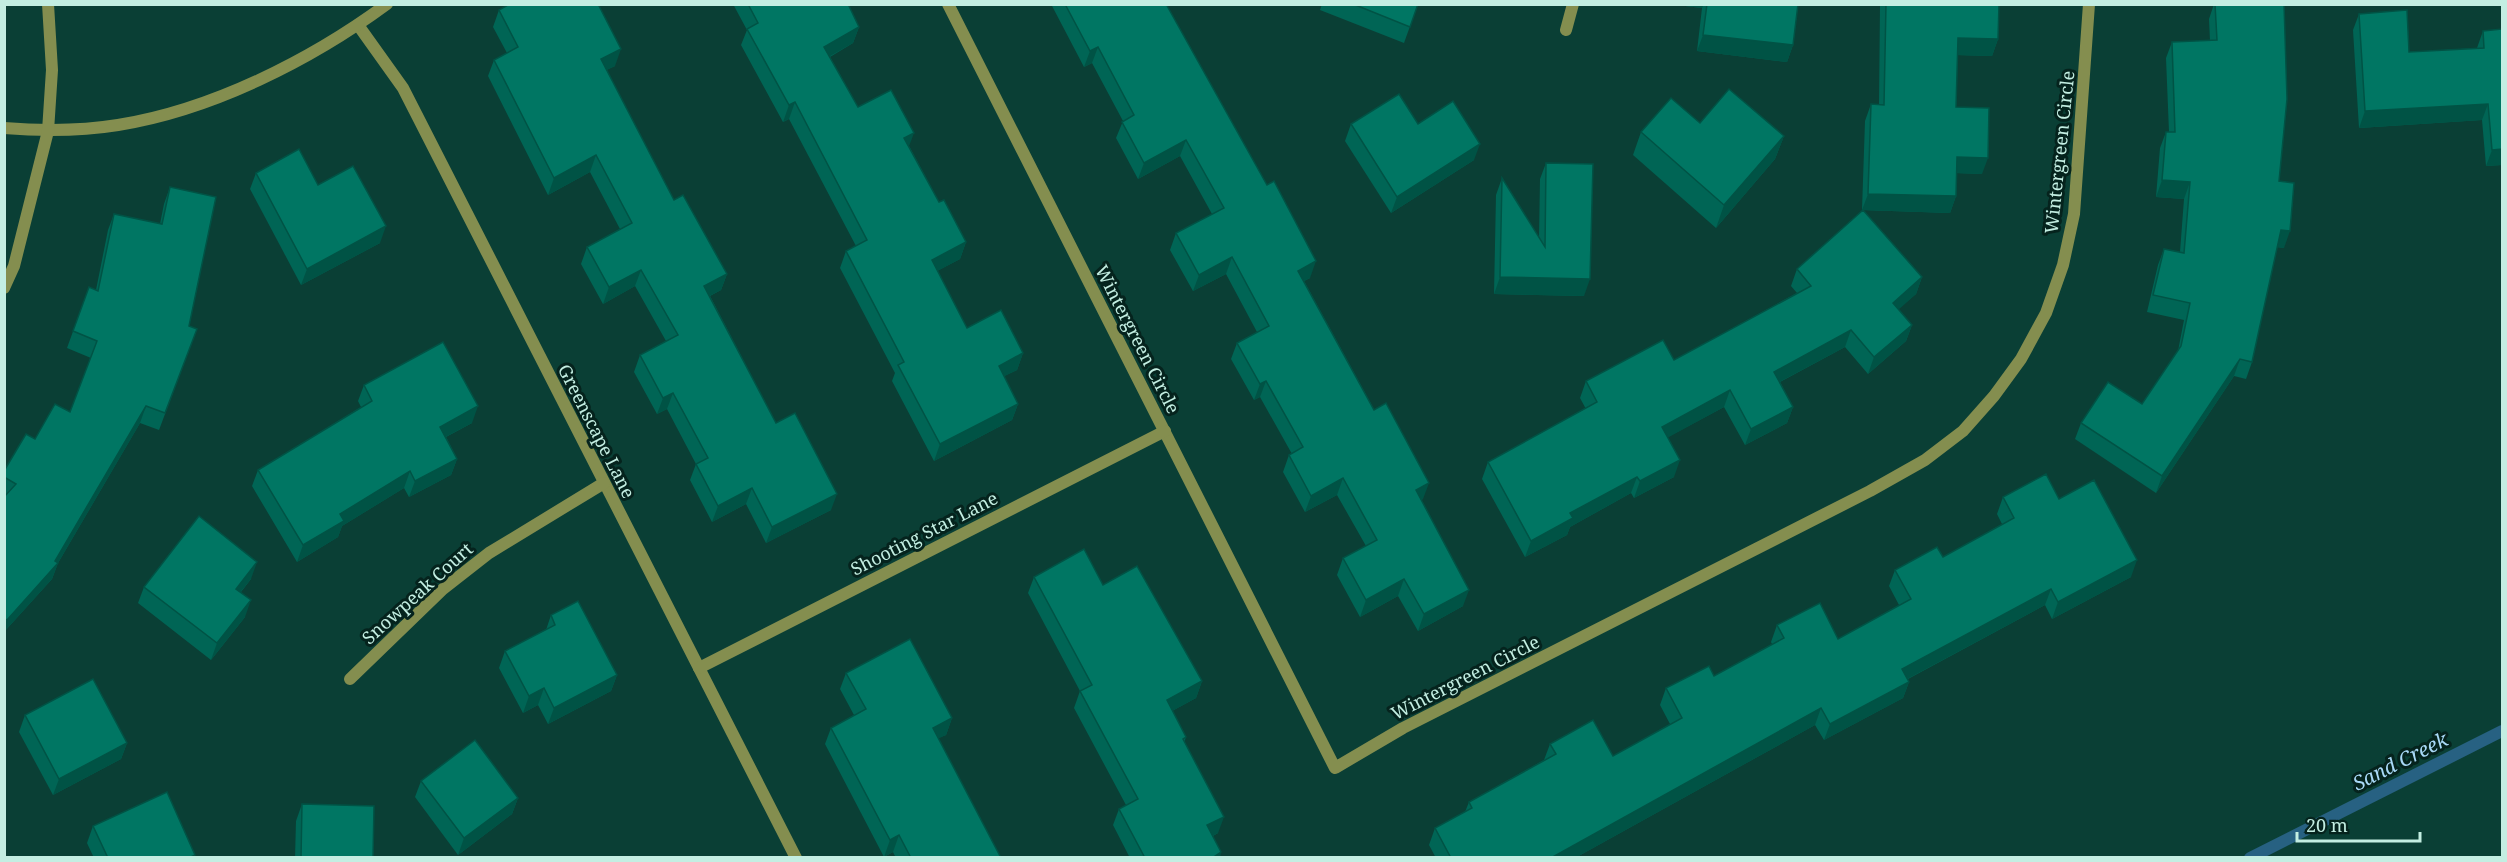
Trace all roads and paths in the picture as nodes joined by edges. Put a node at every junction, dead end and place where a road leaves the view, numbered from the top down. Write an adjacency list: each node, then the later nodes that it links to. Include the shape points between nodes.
1 (48, 4): 9 (street, via 52,70)
2 (387, 4): 6 (street)
3 (948, 4): 11 (street, Wintergreen Circle)
4 (1573, 4): 7 (street)
5 (2089, 4): 11 (street, Wintergreen Circle, via 2074,214 2063,265 2046,313 2021,360 1963,431 1925,460 1870,491 1403,728 1335,768)
6 (358, 26): 9 (street, via 273,73 173,113 118,125); 12 (street, Greenscape Lane, via 403,88)
7 (1566, 30)
8 (4, 128): 9 (street)
9 (48, 131): 10 (street, via 14,266)
10 (4, 288)
11 (1165, 431): 13 (street, Shooting Star Lane)
12 (604, 483): 13 (street, Greenscape Lane); 14 (street, Snowpeak Court, via 489,553 443,589)
13 (699, 668): 15 (street, Greenscape Lane)
14 (350, 679)
15 (796, 858)

